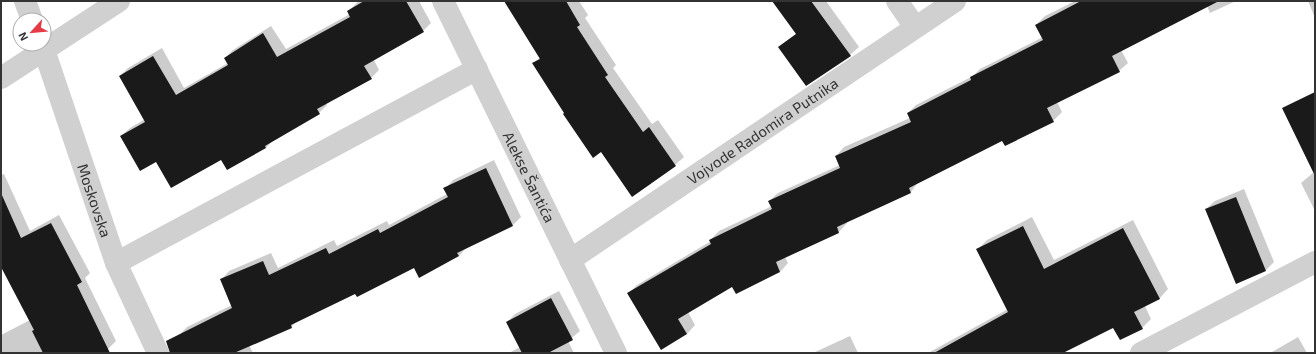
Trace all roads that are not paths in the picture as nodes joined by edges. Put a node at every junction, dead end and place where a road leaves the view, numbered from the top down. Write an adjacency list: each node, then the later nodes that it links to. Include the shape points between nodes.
1 (25, 1): 6 (street)
2 (119, 1): 8 (street)
3 (443, 1): 11 (street, Alekse Šantića)
4 (897, 1): 7 (street)
5 (955, 1): 7 (street, Vojvode Radomira Putnika)
6 (29, 12)
7 (915, 27): 13 (street, Vojvode Radomira Putnika)
8 (52, 42)
9 (37, 52): 12 (street)
10 (46, 52): 15 (street, Moskovska)
11 (477, 69): 13 (street, Alekse Šantića); 15 (street)
12 (1, 78)
13 (570, 260): 17 (street, Alekse Šantića)
14 (1315, 262): 18 (street)
15 (116, 263): 16 (street, Moskovska)
16 (158, 353)
17 (616, 353)
18 (1141, 353)

